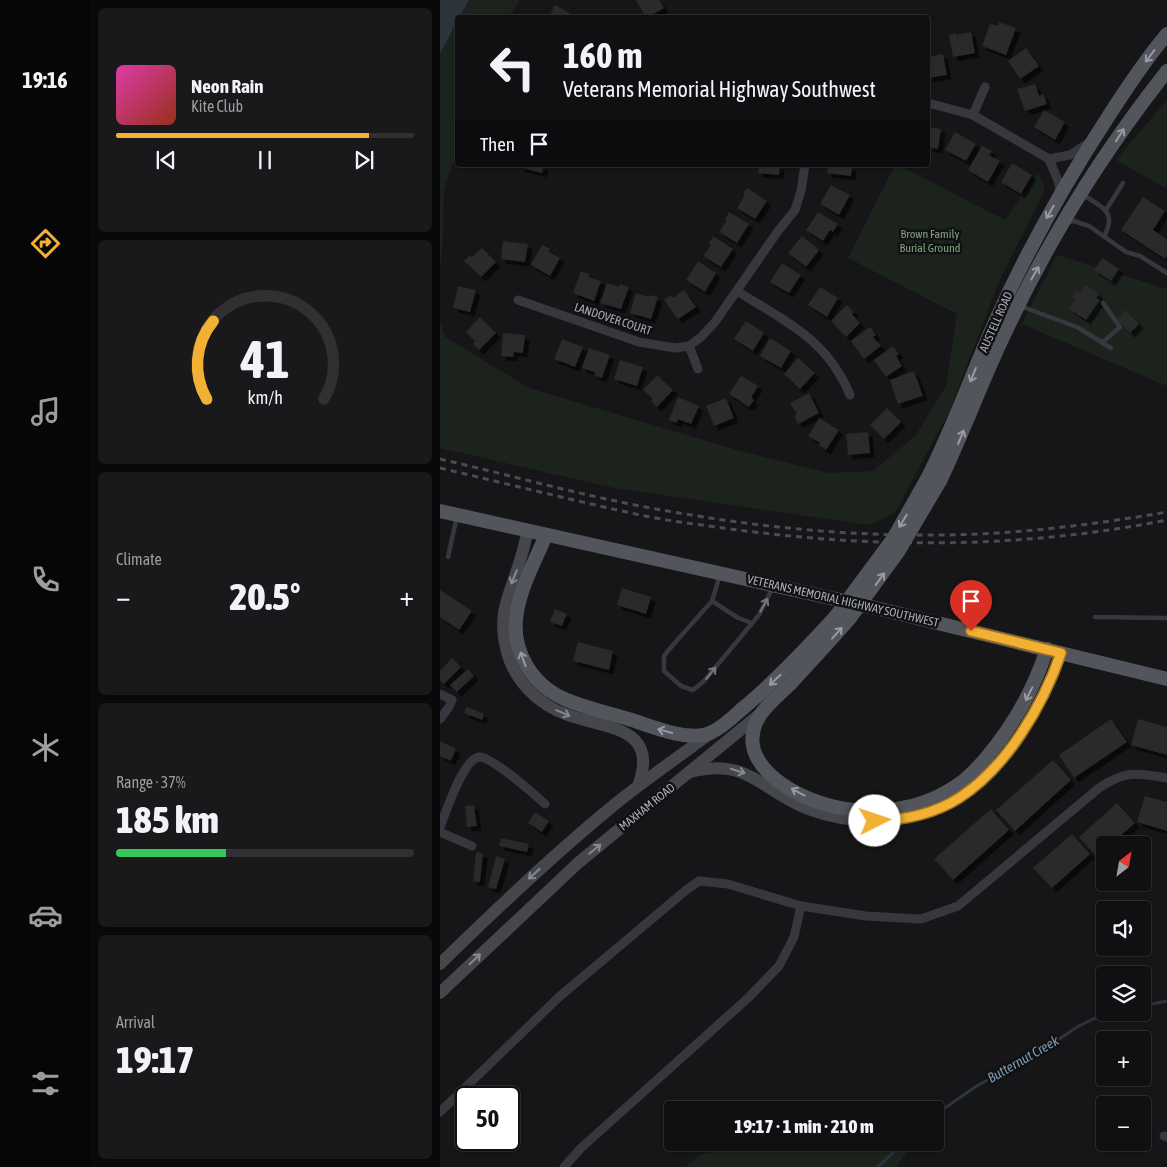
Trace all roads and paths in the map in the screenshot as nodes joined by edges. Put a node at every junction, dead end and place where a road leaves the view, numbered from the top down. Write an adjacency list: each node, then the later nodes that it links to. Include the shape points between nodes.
1 (1167, 34): 6 (main road, AUSTELL ROAD, one-way to 6)
2 (1167, 71): 10 (main road, AUSTELL ROAD, one-way to 2)
3 (985, 86): 5 (street)
4 (930, 104): 5 (street)
5 (973, 115): 7 (street)
6 (1092, 140): 7 (street, via 1070,155); 11 (main road, AUSTELL ROAD)
7 (1049, 158): 11 (street)
8 (805, 167): 16 (street, via 795,210)
9 (1123, 183): 12 (lane)
10 (1082, 194): 12 (lane); 13 (main road, AUSTELL ROAD)
11 (1060, 195): 25 (main road, AUSTELL ROAD, one-way to 25, via 991,332 947,437)
12 (1106, 210): 14 (lane, via 1109,226)
13 (1064, 223): 14 (lane, via 1079,222); 19 (main road, AUSTELL ROAD, one-way to 13)
14 (1104, 236): 15 (lane, via 1126,252)
15 (1167, 273)
16 (737, 292): 21 (street, via 715,322); 24 (street, via 812,340 832,360)
17 (518, 300): 21 (street, LANDOVER COURT, via 639,342 675,348)
18 (1103, 303): 20 (lane, via 1120,327)
19 (1018, 306): 20 (lane, via 1077,327); 25 (main road, AUSTELL ROAD, one-way to 19, via 956,450)
20 (1102, 342): 22 (lane)
21 (689, 346): 23 (street)
22 (1111, 348)
23 (698, 369)
24 (850, 395)
25 (934, 480): 34 (main road, AUSTELL ROAD, one-way to 34, bridge); 36 (main road, AUSTELL ROAD, one-way to 25, bridge, via 898,552)
26 (440, 511): 27 (main road, VETERANS MEMORIAL HIGHWAY SOUTHWEST)
27 (458, 515): 28 (main road, VETERANS MEMORIAL HIGHWAY SOUTHWEST); 30 (lane)
28 (528, 530): 29 (main road, VETERANS MEMORIAL HIGHWAY SOUTHWEST); 48 (main road, one-way to 48, via 504,610 503,626 512,667 524,686 549,706 624,732 636,740 644,759)
29 (546, 535): 31 (main road, VETERANS MEMORIAL HIGHWAY SOUTHWEST); 45 (main road, one-way to 29, via 672,733 577,704 554,694 532,676 517,640 517,611)
30 (448, 557)
31 (720, 573): 32 (main road, VETERANS MEMORIAL HIGHWAY SOUTHWEST); 33 (lane)
32 (774, 585): 38 (lane, one-way to 32); 39 (main road, VETERANS MEMORIAL HIGHWAY SOUTHWEST)
33 (712, 601): 38 (lane); 38 (lane, one-way to 38, via 664,656 664,671 681,686 693,690 704,681)
34 (836, 616): 45 (main road, MAXHAM ROAD, one-way to 45, via 783,672)
35 (1095, 616): 37 (lane)
36 (850, 618): 43 (main road, MAXHAM ROAD, one-way to 36)
37 (1167, 618)
38 (752, 623)
39 (1047, 649): 40 (main road, VETERANS MEMORIAL HIGHWAY SOUTHWEST); 43 (main road, one-way to 43, via 1022,709 982,764 964,781 936,798 909,807 843,809 810,798 784,784 762,767 754,753 753,734)
40 (1061, 653): 41 (main road, VETERANS MEMORIAL HIGHWAY SOUTHWEST); 46 (main road, one-way to 40, via 714,768 735,770 808,809 838,817 883,820 921,814 958,798 998,763 1046,691)
41 (1167, 679)
42 (440, 694): 44 (street, via 452,700)
43 (760, 714): 46 (main road, MAXHAM ROAD)
44 (440, 719)
45 (711, 733): 48 (main road, MAXHAM ROAD)
46 (690, 772): 55 (main road, MAXHAM ROAD, one-way to 46, via 578,863)
47 (1167, 778): 53 (street, via 1127,774 1113,779 958,906 921,919 866,916)
48 (638, 786): 54 (main road, MAXHAM ROAD, one-way to 54, via 520,887)
49 (546, 804): 50 (street, via 496,764 478,757 466,769)
50 (440, 828)
51 (440, 832): 52 (street)
52 (472, 846)
53 (802, 906): 56 (street, via 728,884 699,881 559,997); 57 (street, via 794,937 779,966)
54 (440, 964)
55 (440, 993)
56 (440, 1112)
57 (564, 1167)

